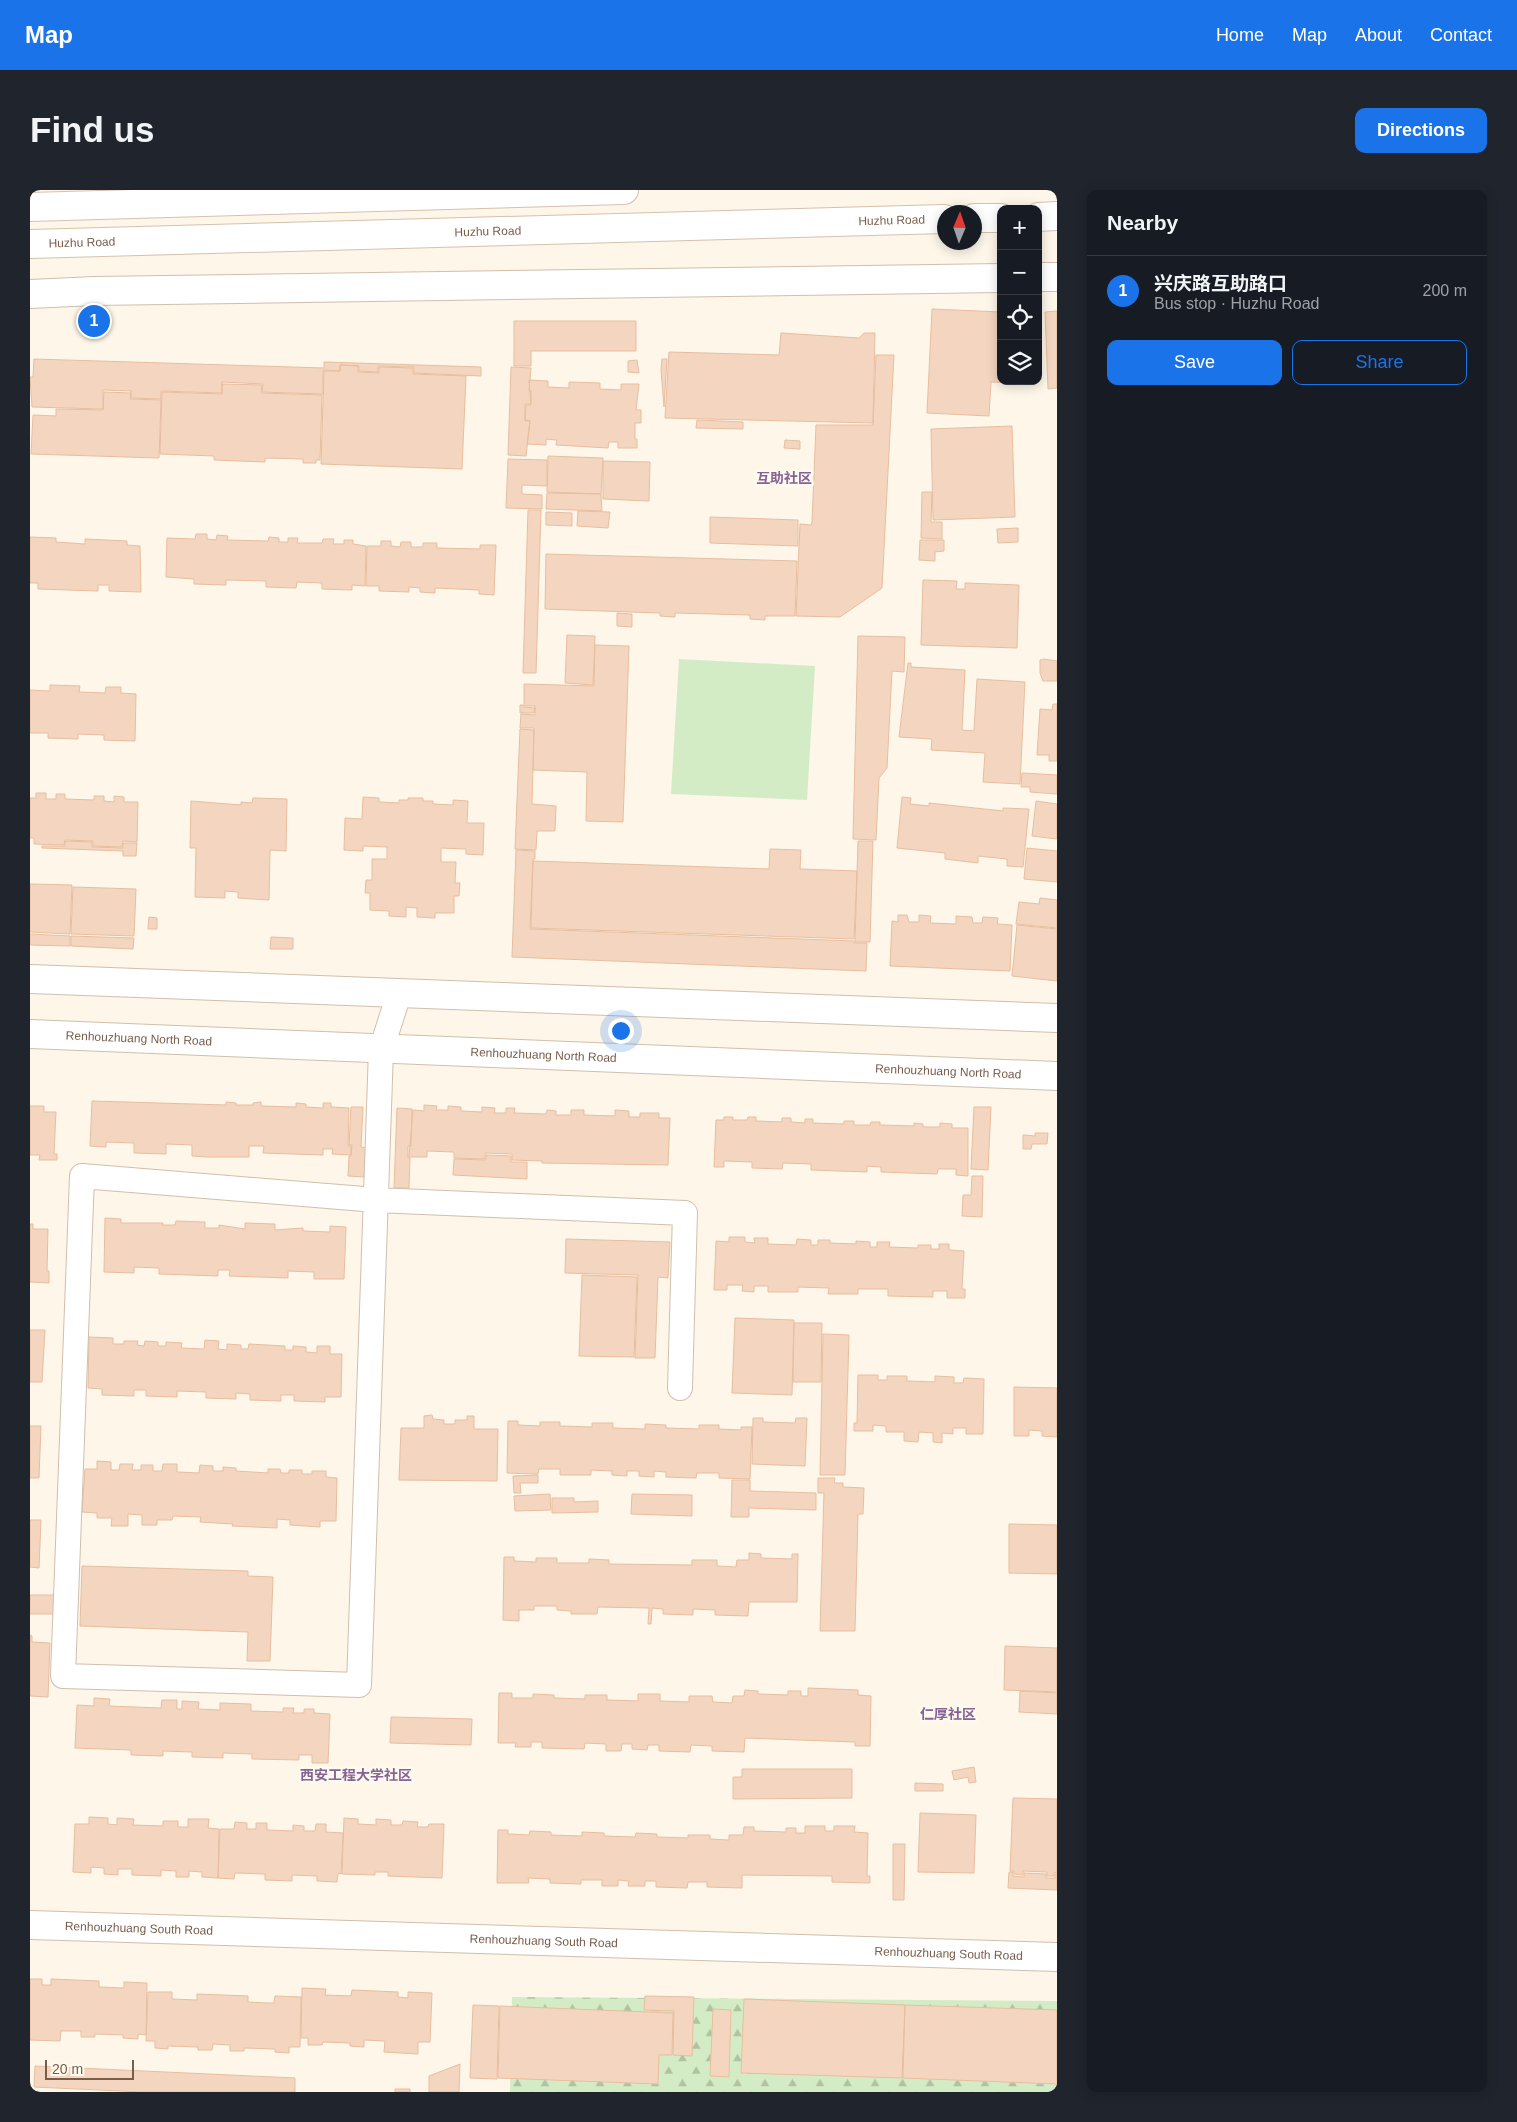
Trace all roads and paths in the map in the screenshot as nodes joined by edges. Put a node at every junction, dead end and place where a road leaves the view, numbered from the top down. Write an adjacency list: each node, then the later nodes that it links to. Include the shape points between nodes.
1 (624, 190): 2 (street)
2 (30, 207)
3 (1057, 216): 4 (street)
4 (1042, 217)
5 (982, 218): 6 (street)
6 (997, 218)
7 (937, 219): 8 (street, Huzhu Road)
8 (30, 244)
9 (1042, 277): 10 (street)
10 (1057, 277)
11 (997, 278): 12 (street, via 104,290)
12 (30, 294)
13 (30, 979): 14 (street)
14 (399, 994): 15 (street); 17 (street)
15 (1057, 1018)
16 (30, 1034): 17 (street, Renhouzhuang North Road)
17 (381, 1050): 18 (street, Renhouzhuang North Road); 19 (street)
18 (1057, 1076)
19 (376, 1200): 19 (street, via 359,1685 63,1676 82,1176); 20 (street, via 685,1213)
20 (680, 1388)
21 (30, 1925): 22 (street, Renhouzhuang South Road)
22 (1057, 1957)

